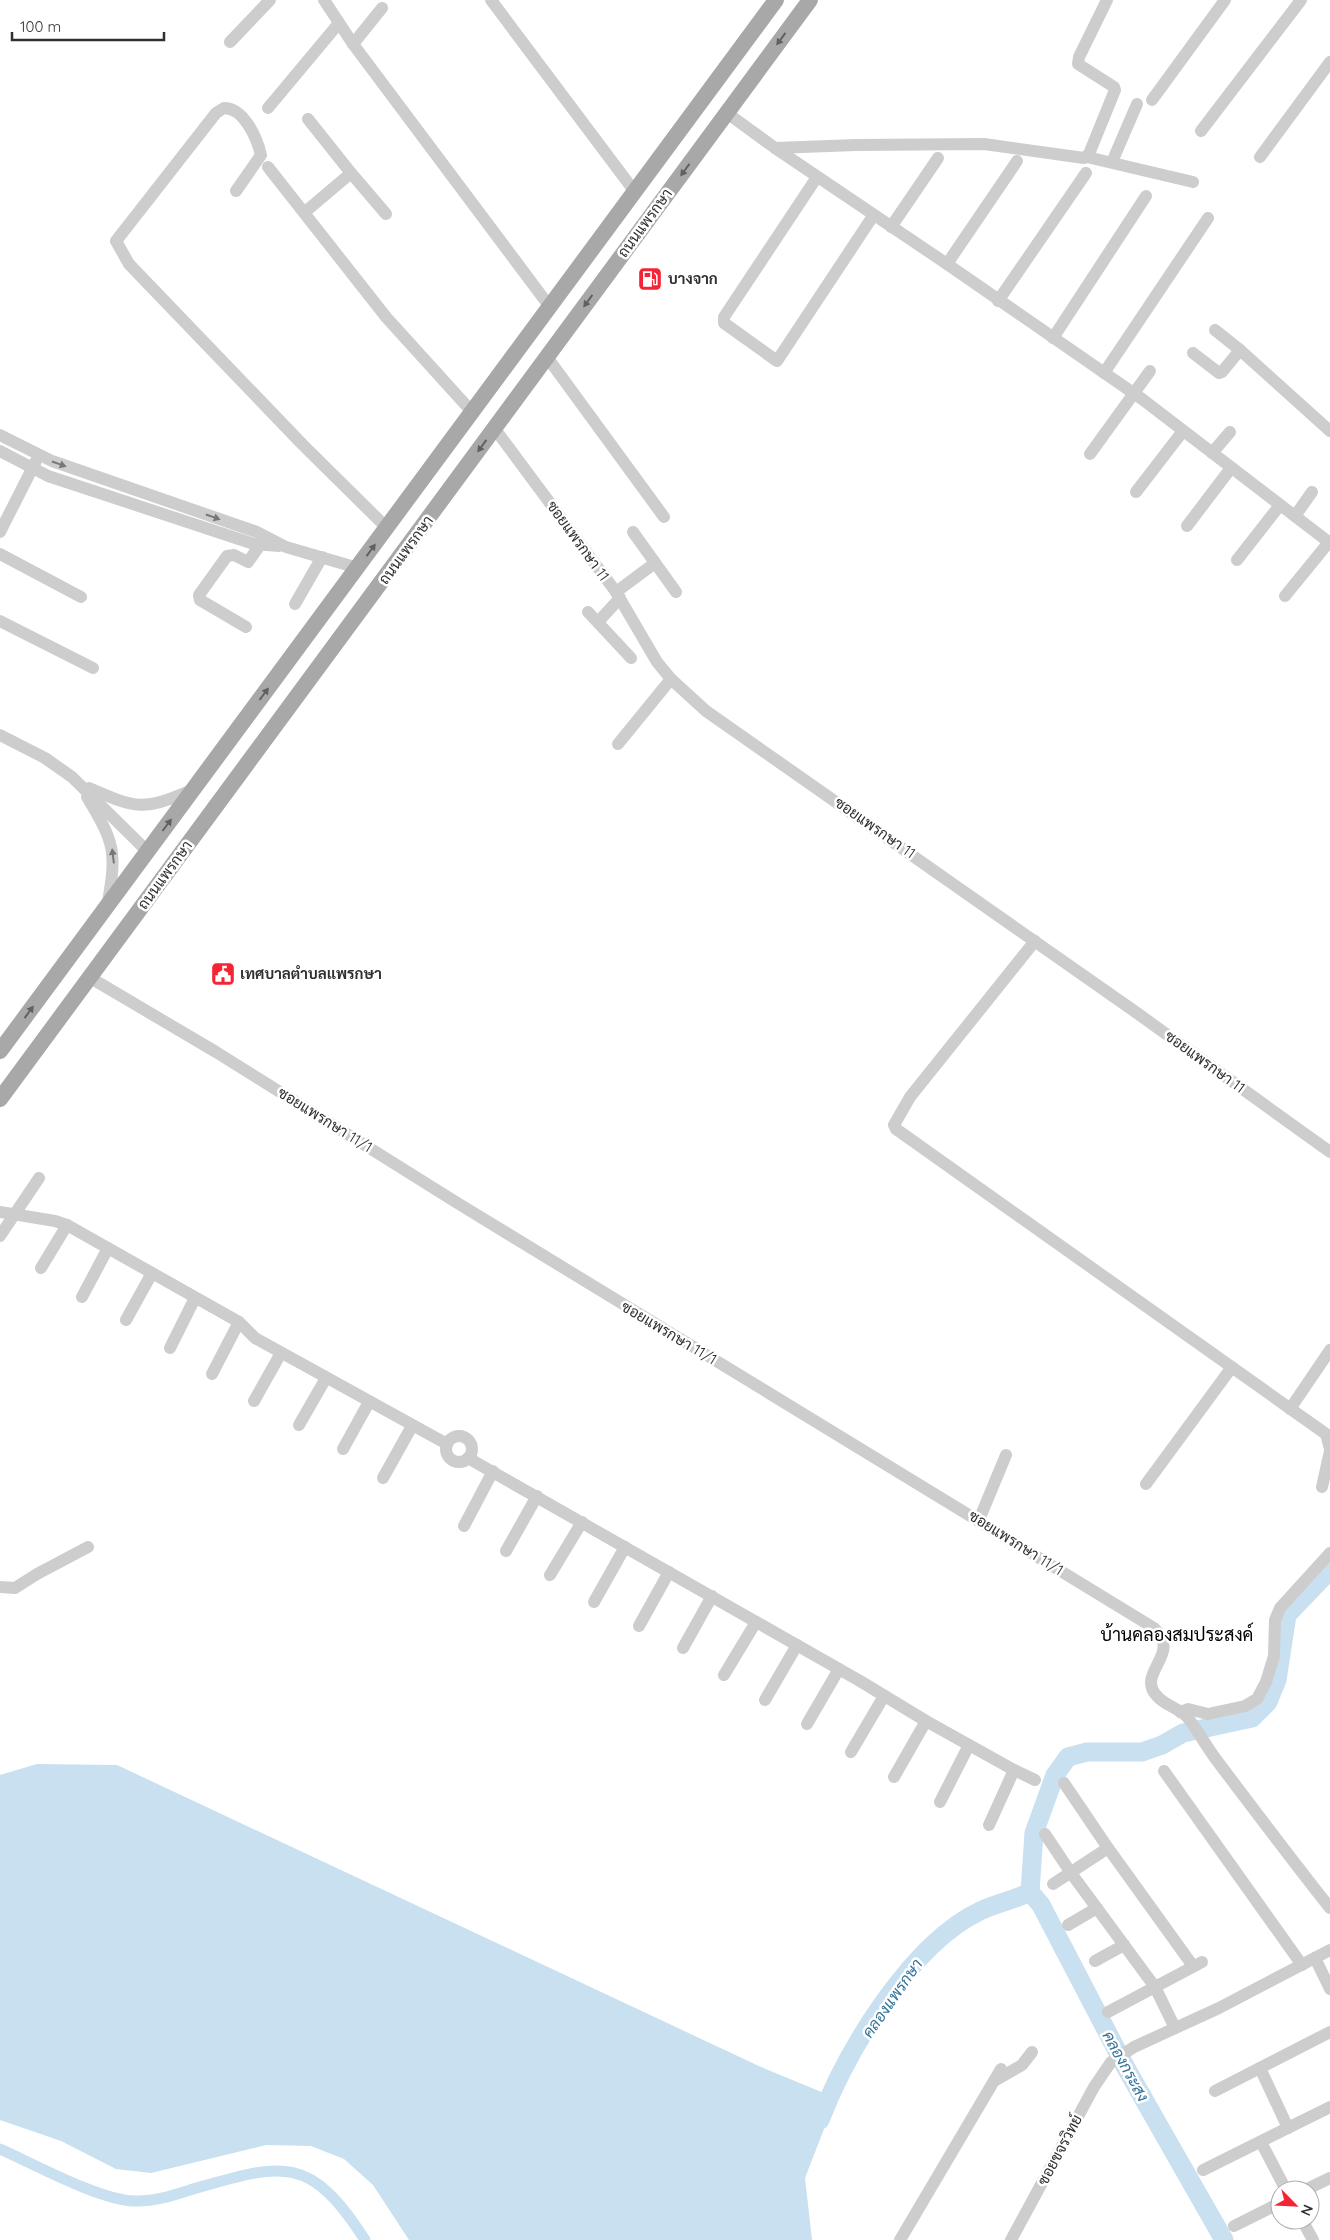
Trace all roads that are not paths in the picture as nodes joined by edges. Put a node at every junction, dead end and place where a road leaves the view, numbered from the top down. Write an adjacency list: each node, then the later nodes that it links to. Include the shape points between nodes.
1 (270, 0): 11 (street)
2 (324, 0): 10 (street)
3 (491, 0): 32 (street)
4 (776, 0): 32 (main road, ถนนแพรกษา)
5 (810, 0): 17 (main road, ถนนแพรกษา, one-way to 17)
6 (1107, 0): 21 (street, via 1079,56 1081,68 1116,88)
7 (1225, 0): 14 (street)
8 (1301, 0): 19 (street)
9 (382, 8): 12 (street)
10 (339, 23): 12 (street); 16 (street)
11 (230, 42)
12 (353, 44): 41 (street)
13 (1330, 62): 22 (street)
14 (1152, 100)
15 (1137, 104): 25 (street)
16 (268, 108)
17 (727, 113): 20 (street); 46 (main road, ถนนแพรกษา, one-way to 46)
18 (308, 119): 27 (street)
19 (1201, 131)
20 (775, 148): 21 (street, via 984,144); 29 (street)
21 (1087, 157): 25 (street)
22 (1260, 157)
23 (938, 158): 38 (street)
24 (1016, 161): 39 (street)
25 (1112, 162): 30 (street)
26 (268, 167): 34 (street)
27 (351, 173): 34 (street); 35 (street)
28 (1086, 173): 40 (street)
29 (817, 177): 36 (street); 36 (street, via 724,317 724,322 766,354 777,361)
30 (1193, 182)
31 (236, 191): 70 (street, via 261,155 255,137 242,118 234,110 224,108 216,113 116,241 136,271)
32 (635, 192): 41 (main road, ถนนแพรกษา)
33 (1146, 196): 43 (street)
34 (305, 212): 50 (street, via 386,317)
35 (386, 214)
36 (873, 216): 38 (street)
37 (1208, 218): 48 (street)
38 (891, 227): 39 (street)
39 (947, 264): 40 (street)
40 (998, 300): 43 (street)
41 (550, 307): 50 (main road, ถนนแพรกษา)
42 (1215, 330): 44 (street)
43 (1053, 338): 48 (street)
44 (1240, 350): 45 (street, via 1219,373); 53 (street)
45 (1193, 353)
46 (547, 357): 51 (main road, ถนนแพรกษา); 68 (street)
47 (1150, 371): 49 (street)
48 (1104, 373): 49 (street)
49 (1134, 394): 52 (street); 59 (street)
50 (473, 412): 70 (main road, ถนนแพรกษา)
51 (495, 429): 82 (street, ซอยแพรกษา 11); 100 (main road, ถนนแพรกษา, one-way to 100)
52 (1184, 431): 57 (street); 62 (street)
53 (1330, 431)
54 (1230, 432): 57 (street)
55 (0, 434): 58 (street)
56 (0, 451): 60 (street)
57 (1212, 453): 61 (street)
58 (39, 454): 60 (street); 64 (street, one-way to 64)
59 (1090, 454)
60 (32, 468): 66 (street); 71 (street)
61 (1232, 468): 65 (street); 69 (street)
62 (1136, 492)
63 (1312, 492): 67 (street)
64 (145, 493): 66 (street); 75 (street, one-way to 75, via 257,532)
65 (1280, 505): 67 (street); 78 (street)
66 (140, 506): 74 (street)
67 (1295, 516): 73 (street)
68 (664, 517)
69 (1187, 526)
70 (387, 528): 80 (main road, ถนนแพรกษา, one-way to 70)
71 (0, 532)
72 (633, 532): 79 (street)
73 (1330, 542): 83 (street)
74 (260, 545): 75 (street); 89 (street, via 248,562 234,555 227,556 199,595 200,600)
75 (286, 547): 77 (street)
76 (0, 554): 84 (street)
77 (322, 557): 80 (street); 85 (street)
78 (1238, 560)
79 (656, 563): 81 (street); 82 (street)
80 (358, 568): 96 (main road, ถนนแพรกษา, one-way to 80)
81 (676, 592)
82 (618, 595): 88 (street); 92 (street, ซอยแพรกษา 11)
83 (1285, 596)
84 (82, 597)
85 (295, 604)
86 (588, 612): 88 (street)
87 (0, 621): 91 (street)
88 (598, 622): 90 (street)
89 (246, 626)
90 (630, 658)
91 (93, 668)
92 (670, 679): 94 (street); 99 (street, ซอยแพรกษา 11, via 706,711)
93 (0, 736): 95 (street, via 45,758)
94 (618, 744)
95 (80, 784): 96 (street, via 138,807 162,803); 97 (street); 98 (street, one-way to 95, via 114,868 110,837)
96 (193, 789): 97 (main road, ถนนแพรกษา, one-way to 96)
97 (147, 851): 98 (main road, ถนนแพรกษา)
98 (108, 904): 101 (main road, ถนนแพรกษา, one-way to 98)
99 (1034, 941): 103 (street, ซอยแพรกษา 11); 119 (street, via 931,1069 894,1125)
100 (89, 977): 102 (main road, ถนนแพรกษา); 138 (street, ซอยแพรกษา 11/1)
101 (0, 1051)
102 (0, 1098)
103 (1330, 1152)
104 (39, 1178): 106 (street)
105 (0, 1212): 106 (street)
106 (13, 1214): 107 (street); 108 (street)
107 (67, 1225): 109 (street); 110 (street)
108 (0, 1236)
109 (108, 1248): 111 (street); 112 (street)
110 (41, 1268)
111 (152, 1273): 113 (street); 114 (street)
112 (82, 1297)
113 (195, 1298): 115 (street); 116 (street)
114 (126, 1320)
115 (239, 1322): 118 (street, via 254,1338); 120 (street)
116 (170, 1348)
117 (1330, 1350): 124 (street)
118 (282, 1353): 121 (street); 122 (street)
119 (1232, 1367): 124 (street); 135 (street)
120 (212, 1374)
121 (326, 1378): 123 (street); 125 (street)
122 (254, 1401)
123 (369, 1402): 126 (street); 129 (street)
124 (1290, 1409): 127 (street)
125 (299, 1425)
126 (412, 1426): 128 (street); 134 (street)
127 (1328, 1435): 130 (street)
128 (447, 1444): 132 (street, via 446,1450 453,1461); 132 (street, via 452,1438 465,1437 472,1448)
129 (343, 1449)
130 (1330, 1450): 136 (street)
131 (1006, 1455): 138 (street)
132 (468, 1458): 133 (street)
133 (493, 1471): 137 (street); 140 (street)
134 (384, 1478)
135 (1146, 1484)
136 (1322, 1488)
137 (537, 1496): 139 (street); 143 (street)
138 (980, 1520): 158 (street, ซอยแพรกษา 11/1, via 1161,1634 1164,1649 1152,1676 1152,1691)
139 (582, 1522): 142 (street); 146 (street)
140 (464, 1526)
141 (88, 1547): 147 (street, via 15,1588)
142 (625, 1547): 145 (street); 149 (street)
143 (506, 1551)
144 (1330, 1553): 158 (street, via 1280,1608 1275,1620 1274,1656 1257,1699 1245,1706 1205,1715 1188,1709)
145 (669, 1572): 148 (street); 151 (street)
146 (550, 1575)
147 (0, 1587)
148 (712, 1596): 150 (street); 153 (street)
149 (594, 1602)
150 (756, 1622): 152 (street); 155 (street)
151 (639, 1626)
152 (797, 1645): 154 (street); 157 (street)
153 (683, 1648)
154 (838, 1669): 156 (street); 160 (street)
155 (724, 1675)
156 (884, 1696): 159 (street); 162 (street)
157 (766, 1700)
158 (1183, 1714): 175 (street)
159 (926, 1721): 161 (street); 165 (street)
160 (806, 1724)
161 (969, 1745): 163 (street); 168 (street)
162 (852, 1752)
163 (1014, 1770): 166 (street); 169 (street)
164 (1164, 1771): 181 (street)
165 (894, 1777)
166 (1035, 1780)
167 (1064, 1783): 171 (street)
168 (940, 1802)
169 (989, 1825)
170 (1045, 1834): 172 (street)
171 (1108, 1848): 172 (street); 182 (street, via 1197,1964)
172 (1071, 1873): 173 (street); 174 (street)
173 (1053, 1884)
174 (1097, 1908): 176 (street); 177 (street)
175 (1330, 1908)
176 (1068, 1925)
177 (1124, 1945): 180 (street); 182 (street)
178 (1330, 1950): 179 (street)
179 (1315, 1958): 181 (street); 183 (street)
180 (1096, 1961)
181 (1302, 1965): 185 (street)
182 (1155, 1987): 184 (street); 185 (street)
183 (1330, 1989)
184 (1108, 2012)
185 (1175, 2028): 200 (street, ซอยขจรวิทย์, via 1111,2062 1094,2087)
186 (1330, 2032): 188 (street)
187 (1032, 2052): 190 (street, via 1022,2065)
188 (1260, 2068): 191 (street); 193 (street)
189 (1002, 2069): 190 (street)
190 (994, 2081): 199 (street)
191 (1215, 2091)
192 (1330, 2107): 193 (street)
193 (1288, 2128): 194 (street)
194 (1261, 2142): 195 (street); 196 (street)
195 (1203, 2170)
196 (1281, 2180)
197 (1270, 2208): 198 (street)
198 (1234, 2226)
199 (900, 2240)
200 (1011, 2240)

